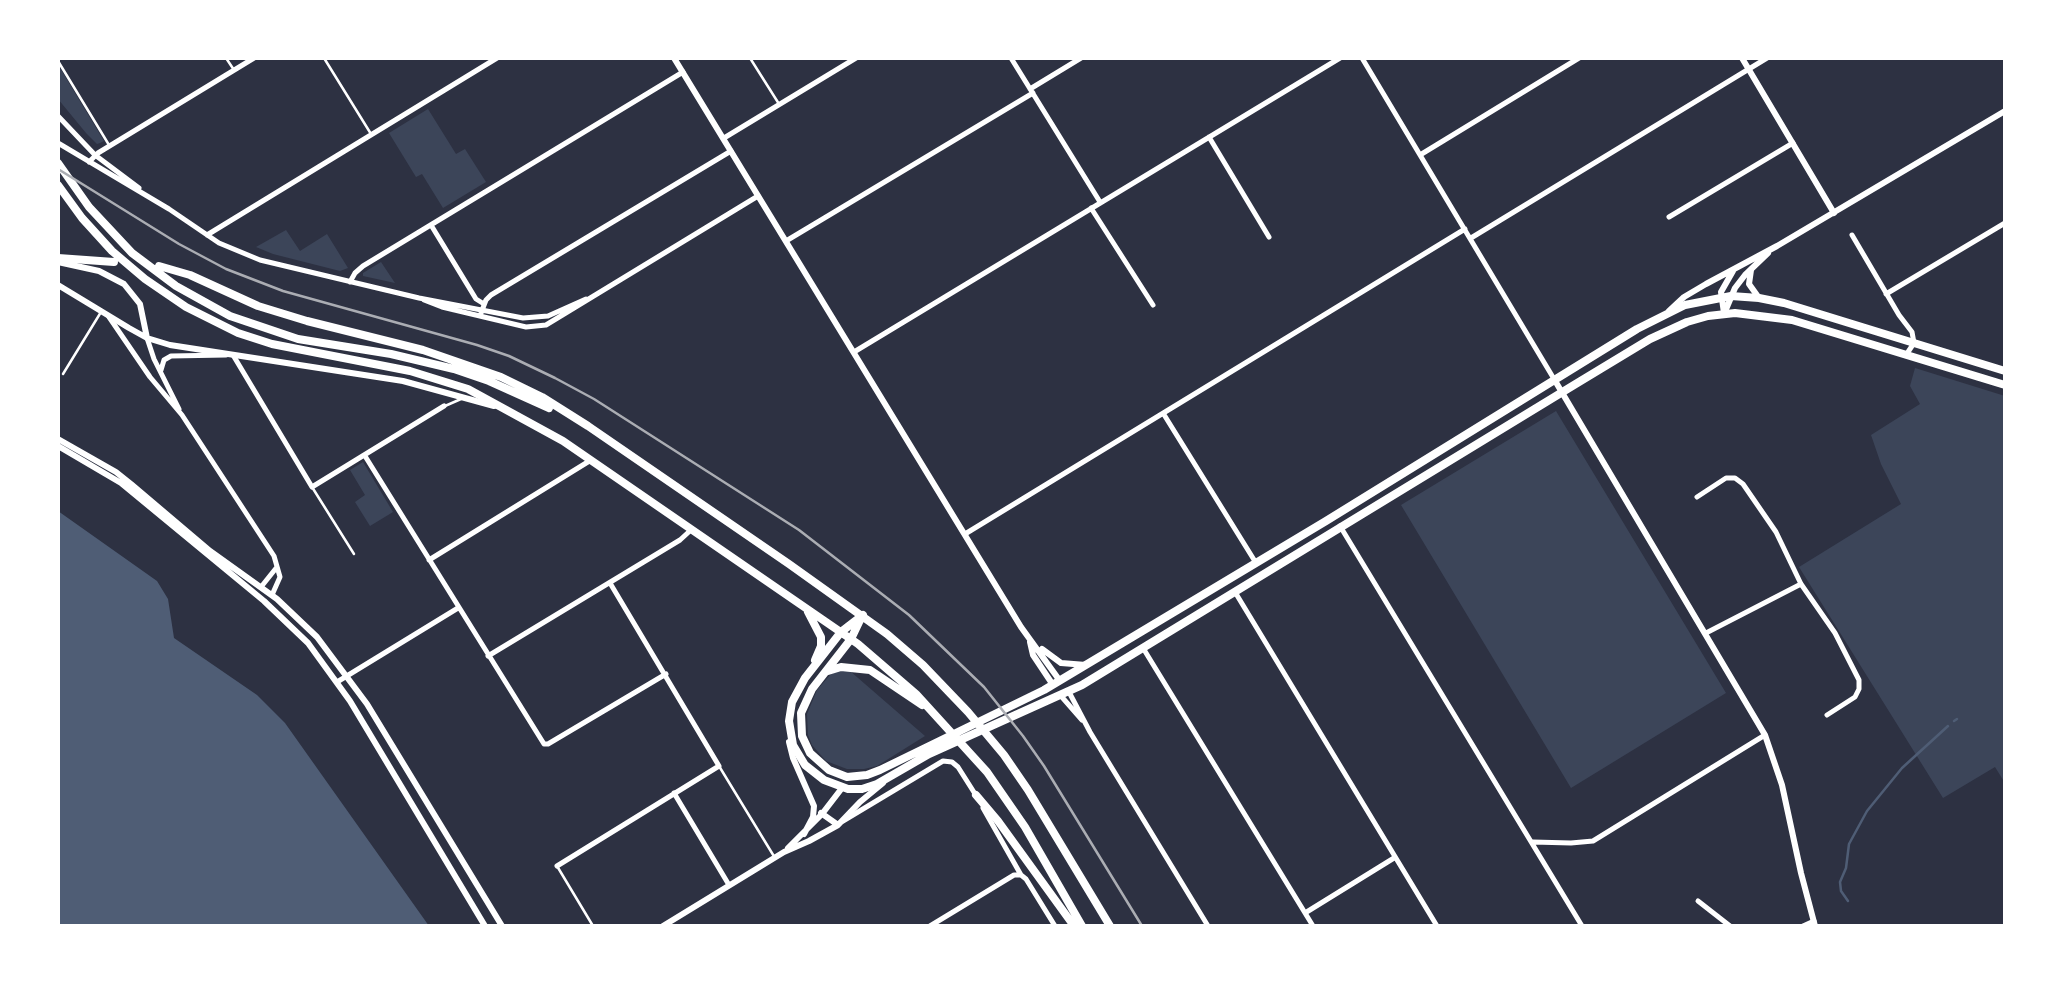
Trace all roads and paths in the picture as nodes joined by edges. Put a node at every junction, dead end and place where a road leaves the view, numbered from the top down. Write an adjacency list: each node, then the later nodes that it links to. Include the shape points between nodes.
1 (226, 58): 17 (lane)
2 (254, 58): 17 (street)
3 (324, 58): 23 (lane)
4 (497, 58): 23 (street)
5 (674, 58): 18 (street)
6 (750, 58): 20 (lane)
7 (856, 58): 20 (street)
8 (1011, 58): 19 (street)
9 (1081, 58): 19 (street)
10 (1340, 58): 24 (street)
11 (1362, 58): 31 (street)
12 (1579, 58): 31 (street)
13 (1742, 58): 16 (street)
14 (1767, 58): 16 (street)
15 (58, 61): 28 (lane)
16 (1748, 69): 27 (street); 47 (street)
17 (234, 70): 28 (street)
18 (683, 72): 25 (street); 42 (street)
19 (1032, 91): 37 (street); 48 (street)
20 (779, 104): 25 (street)
21 (2005, 111): 39 (street)
22 (58, 116): 30 (street)
23 (371, 134): 44 (street)
24 (1209, 137): 37 (street); 46 (street)
25 (724, 138): 29 (street)
26 (58, 143): 32 (street)
27 (1793, 143): 39 (street); 40 (street)
28 (110, 146): 30 (street)
29 (731, 151): 35 (street); 63 (street, via 491,295)
30 (95, 155): 32 (street); 36 (street)
31 (1420, 155): 43 (street)
32 (89, 162): 36 (street)
33 (58, 163): 86 (highway, via 117,239 149,267 230,316 314,342 421,360 478,377)
34 (58, 185): 83 (highway, via 112,251 186,307 254,339 410,371 468,390)
35 (758, 196): 48 (street); 61 (street)
36 (158, 202): 44 (street)
37 (1100, 202): 38 (street)
38 (1091, 208): 62 (street); 72 (street)
39 (1834, 213): 49 (street)
40 (1669, 218)
41 (2005, 223): 57 (street)
42 (431, 225): 55 (street, via 361,268); 63 (street)
43 (1465, 229): 47 (street); 84 (street)
44 (207, 235): 55 (street, via 260,260)
45 (1852, 235): 57 (street)
46 (1269, 237)
47 (1471, 238): 78 (street)
48 (786, 241): 72 (street)
49 (1772, 249): 53 (street); 54 (street)
50 (58, 260): 51 (highway); 70 (street, via 105,273 124,284 140,304)
51 (114, 262)
52 (159, 266): 86 (highway, via 270,310 467,364 542,397)
53 (1754, 266): 58 (street); 60 (street, via 1749,283)
54 (1736, 267): 59 (street); 65 (street, via 1684,297)
55 (350, 282): 63 (street, via 442,307)
56 (58, 285): 64 (street)
57 (1886, 294): 71 (street, via 1912,332)
58 (1731, 296): 59 (highway); 60 (highway); 66 (street)
59 (1721, 297): 65 (highway); 66 (street)
60 (1759, 298): 71 (highway)
61 (586, 299): 68 (street); 69 (street)
62 (1153, 305)
63 (482, 310): 68 (street); 69 (street, via 526,327)
64 (101, 312): 67 (street); 77 (lane)
65 (1668, 313): 78 (highway)
66 (1724, 314): 74 (highway, via 1792,320); 80 (highway, via 1662,333)
67 (109, 317): 70 (street); 85 (street)
68 (543, 317): 69 (street)
69 (546, 325)
70 (147, 338): 73 (street); 76 (street)
71 (1914, 343): 74 (street); 75 (highway)
72 (854, 352): 95 (street)
73 (232, 355): 76 (street, via 171,356 163,361); 81 (street, via 403,381); 91 (street)
74 (1906, 355): 79 (highway)
75 (2005, 371)
76 (162, 373): 85 (street)
77 (64, 374)
78 (1554, 379): 80 (street); 98 (highway)
79 (2005, 385)
80 (1561, 393): 93 (highway); 111 (street)
81 (464, 398): 82 (lane); 83 (street)
82 (444, 406): 89 (street)
83 (503, 408): 90 (highway)
84 (1163, 413): 95 (street); 98 (street)
85 (182, 415): 99 (street)
86 (588, 426): 109 (highway)
87 (58, 439): 102 (street, via 116,472)
88 (58, 446): 104 (street, via 121,482)
89 (365, 456): 91 (street); 97 (street)
90 (591, 460): 94 (highway); 97 (street)
91 (312, 487): 96 (lane)
92 (1697, 497): 101 (street, via 1726,478 1743,484 1776,532)
93 (1340, 527): 103 (highway); 140 (street)
94 (692, 529): 100 (street); 107 (highway)
95 (965, 534): 113 (street)
96 (354, 554)
97 (429, 560): 108 (street)
98 (1256, 563): 116 (highway)
99 (277, 566): 102 (street); 105 (street, via 279,579)
100 (610, 583): 115 (street); 117 (street)
101 (1801, 584): 111 (street); 125 (street, via 1856,672 1859,689 1855,697)
102 (261, 587): 104 (street); 105 (street)
103 (1235, 592): 114 (highway); 143 (street)
104 (256, 594): 106 (street)
105 (272, 595): 106 (street); 119 (street, via 317,637)
106 (264, 601): 121 (street, via 308,643)
107 (798, 602): 110 (highway); 120 (highway, via 821,637 820,649)
108 (458, 608): 115 (street); 119 (street)
109 (863, 615): 110 (highway); 112 (highway); 158 (highway, via 934,676 1004,755)
110 (841, 632): 112 (highway); 120 (highway)
111 (1706, 633): 128 (street)
112 (851, 639): 118 (highway); 126 (highway)
113 (1029, 640): 116 (street, via 1059,662); 122 (street, via 1033,655)
114 (1143, 648): 123 (highway); 148 (street)
115 (488, 656): 117 (street, via 544,744)
116 (1088, 664): 122 (highway)
117 (666, 674): 130 (street)
118 (822, 675): 126 (highway, via 838,667 872,671); 132 (highway, via 803,704 802,736 823,766)
119 (347, 677): 121 (street); 151 (street)
120 (804, 678): 127 (highway)
121 (337, 682): 150 (street)
122 (1056, 683): 123 (highway); 124 (highway)
123 (1065, 694): 124 (highway); 159 (street)
124 (1015, 710): 129 (highway)
125 (1827, 715)
126 (941, 719): 157 (highway, via 1007,799)
127 (789, 721): 133 (highway, via 793,745 805,765); 136 (street, via 793,758)
128 (1765, 735): 140 (street, via 1592,841); 149 (street, via 1782,785)
129 (927, 751): 131 (highway); 132 (highway)
130 (719, 766): 134 (street); 142 (lane)
131 (903, 769): 133 (highway, via 870,787); 138 (street)
132 (859, 777): 133 (highway)
133 (842, 788): 137 (street)
134 (674, 793): 144 (street); 146 (street)
135 (976, 795): 138 (street, via 958,767 945,761); 145 (street); 156 (highway)
136 (813, 799): 137 (street); 139 (street, via 814,813)
137 (822, 814): 138 (street); 139 (street)
138 (838, 825): 141 (street)
139 (804, 834): 141 (street)
140 (1532, 842): 162 (street)
141 (785, 852): 142 (street)
142 (775, 858): 146 (street)
143 (1394, 858): 148 (street); 161 (street)
144 (557, 866): 152 (lane)
145 (1021, 875): 154 (street); 155 (street)
146 (729, 885): 153 (street)
147 (1698, 901): 163 (street)
148 (1305, 913): 160 (street)
149 (1814, 924): 164 (street)
150 (485, 926)
151 (502, 926)
152 (593, 926)
153 (663, 926)
154 (930, 926)
155 (1055, 926)
156 (1074, 926)
157 (1082, 926)
158 (1110, 926)
159 (1208, 926)
160 (1313, 926)
161 (1437, 926)
162 (1583, 926)
163 (1730, 926)
164 (1803, 926)

